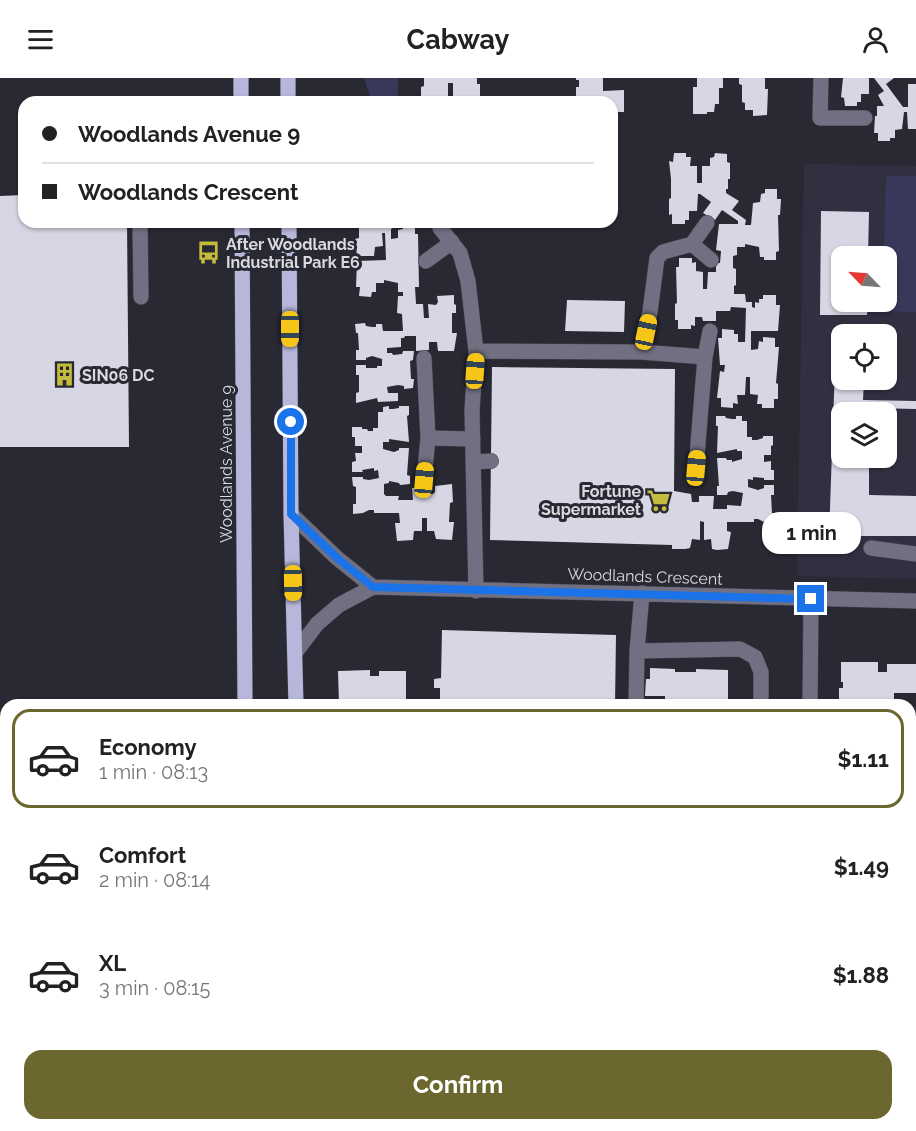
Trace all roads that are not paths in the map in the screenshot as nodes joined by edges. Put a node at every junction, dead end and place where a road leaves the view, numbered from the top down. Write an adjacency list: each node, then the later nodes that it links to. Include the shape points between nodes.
1 (241, 78): 4 (main road)
2 (288, 78): 5 (main road)
3 (820, 78): 6 (street, via 820,118)
4 (241, 96)
5 (288, 96)
6 (865, 118)
7 (707, 223): 13 (street)
8 (140, 228): 16 (street)
9 (242, 228): 38 (main road, Woodlands Avenue 9)
10 (290, 228): 28 (main road)
11 (440, 228): 12 (street)
12 (452, 242): 15 (street); 18 (street, via 460,253 468,281)
13 (692, 244): 14 (street); 19 (street, via 663,252 657,258)
14 (711, 260)
15 (426, 261)
16 (141, 297)
17 (710, 331): 20 (street)
18 (476, 351): 19 (street); 23 (street)
19 (641, 352): 20 (street)
20 (705, 357): 26 (street)
21 (424, 358): 22 (street)
22 (428, 438): 23 (street); 27 (street)
23 (473, 438): 25 (street)
24 (491, 461): 25 (street)
25 (474, 462): 32 (street)
26 (696, 468)
27 (424, 480)
28 (291, 514): 31 (street); 37 (main road)
29 (871, 548): 30 (street)
30 (916, 554)
31 (373, 587): 32 (street, Woodlands Crescent); 37 (street, via 339,605 317,624)
32 (476, 591): 33 (street, Woodlands Crescent)
33 (642, 593): 34 (street, Woodlands Crescent); 36 (street)
34 (811, 599): 35 (street, Woodlands Crescent); 42 (street)
35 (916, 601)
36 (637, 651): 40 (street); 41 (street, via 740,649 755,657 761,672)
37 (295, 653): 39 (main road)
38 (246, 699)
39 (296, 699)
40 (636, 699)
41 (761, 699)
42 (810, 699)

